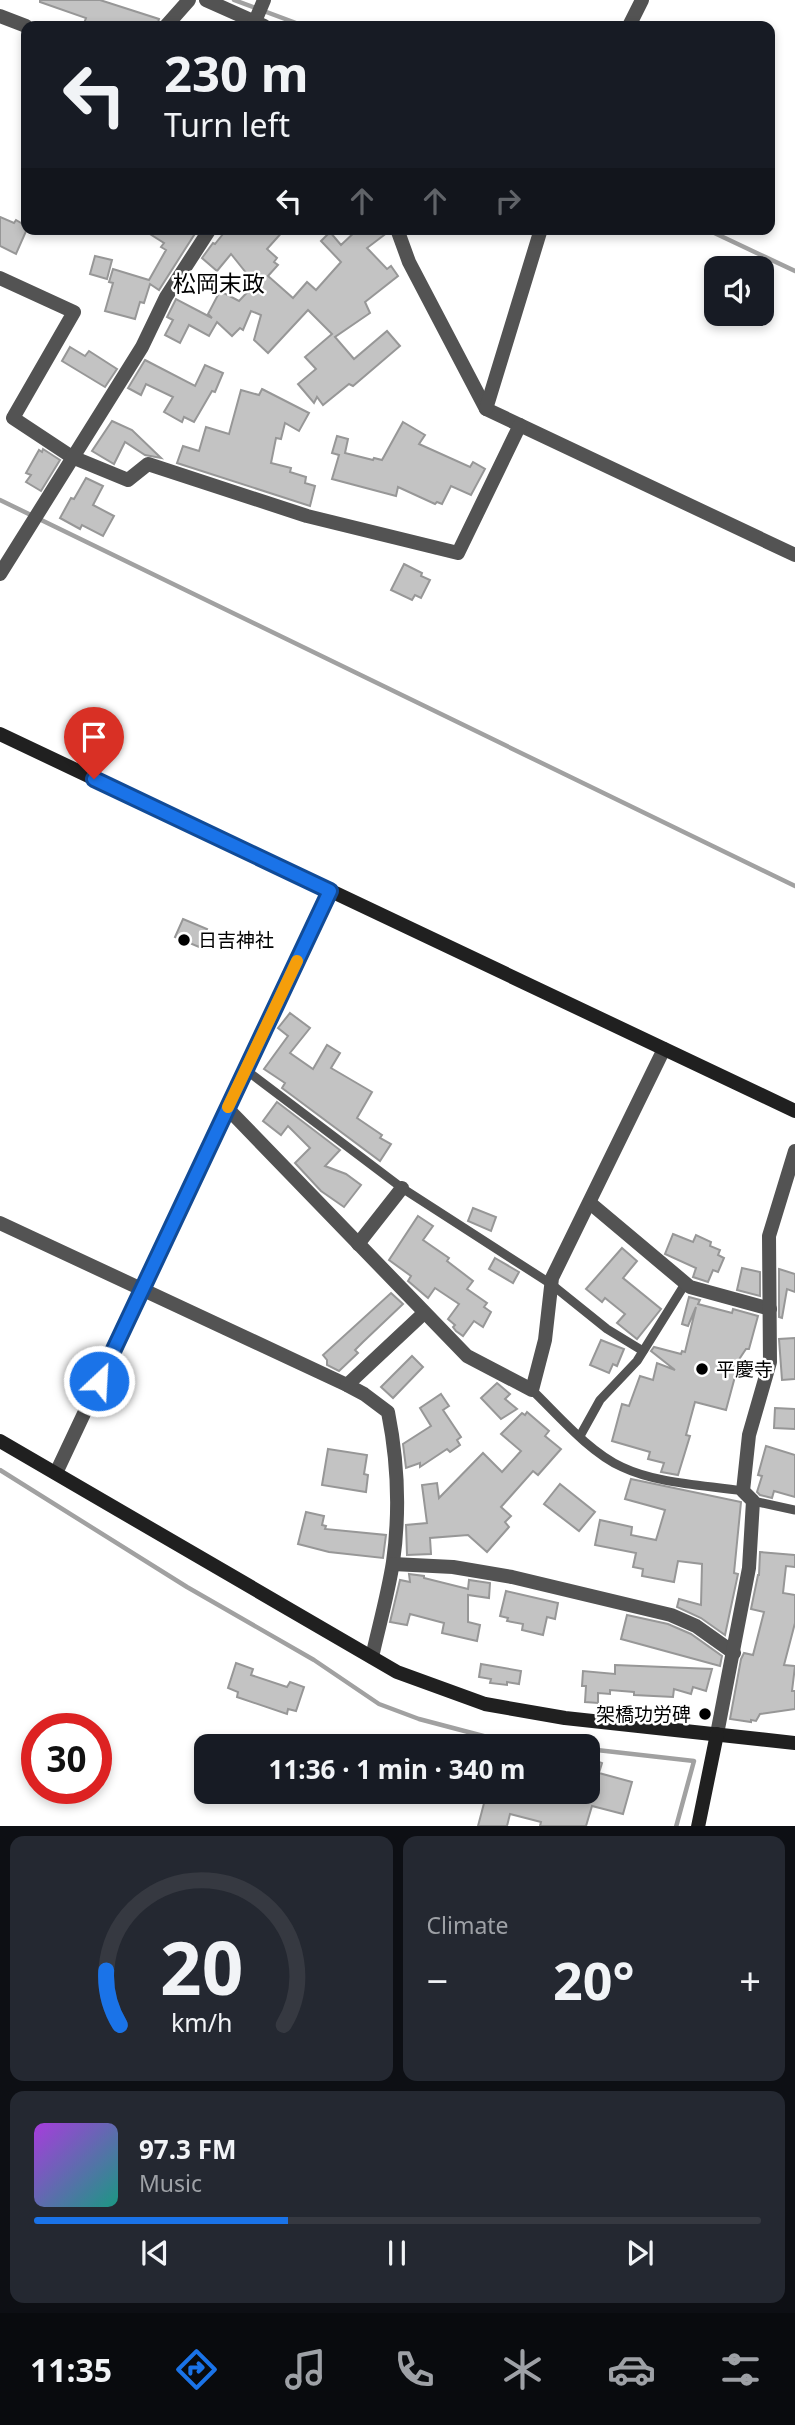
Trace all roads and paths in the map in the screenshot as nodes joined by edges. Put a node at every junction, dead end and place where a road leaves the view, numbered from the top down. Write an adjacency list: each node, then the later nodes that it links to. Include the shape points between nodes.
1 (190, 0): 6 (street)
2 (206, 0): 7 (street)
3 (264, 0): 8 (street)
4 (642, 0): 9 (street)
5 (0, 16): 10 (street)
6 (171, 21)
7 (249, 21)
8 (258, 21)
9 (632, 21)
10 (21, 24)
11 (206, 235): 17 (street)
12 (399, 235): 15 (street, via 408,262)
13 (539, 235): 15 (street)
14 (0, 278): 17 (street, via 74,312 13,418)
15 (486, 409): 16 (street)
16 (520, 425): 17 (street, via 458,552 307,516 148,464 128,480); 18 (street)
17 (72, 457): 19 (street)
18 (795, 555)
19 (0, 574)
20 (0, 734): 21 (street)
21 (330, 891): 22 (street); 23 (street)
22 (664, 1049): 25 (street); 28 (street)
23 (246, 1070): 24 (street); 27 (lane)
24 (228, 1109): 30 (street); 33 (street)
25 (795, 1111)
26 (795, 1151): 34 (street, via 769,1236)
27 (402, 1188): 30 (street); 31 (lane)
28 (590, 1203): 31 (street); 32 (street)
29 (0, 1223): 33 (street)
30 (358, 1244): 35 (street)
31 (551, 1284): 36 (lane); 38 (street, via 545,1340)
32 (685, 1284): 34 (street); 36 (lane)
33 (142, 1289): 37 (street); 41 (street)
34 (769, 1309): 42 (street, via 770,1362 748,1435)
35 (424, 1312): 37 (street); 38 (street, via 467,1356)
36 (643, 1351): 39 (lane, via 600,1400)
37 (347, 1385): 44 (street, via 388,1412 396,1449 398,1515)
38 (532, 1390): 39 (lane)
39 (580, 1436): 42 (lane, via 621,1467)
40 (0, 1441): 41 (street)
41 (56, 1474): 46 (street)
42 (748, 1496): 43 (lane); 45 (street, via 749,1568)
43 (795, 1510)
44 (393, 1564): 45 (street, via 453,1567 512,1577 671,1615); 46 (street)
45 (734, 1653): 47 (street)
46 (372, 1657): 47 (street, via 397,1672 485,1704 565,1718)
47 (717, 1734): 48 (street); 49 (street)
48 (795, 1743)
49 (698, 1826)

